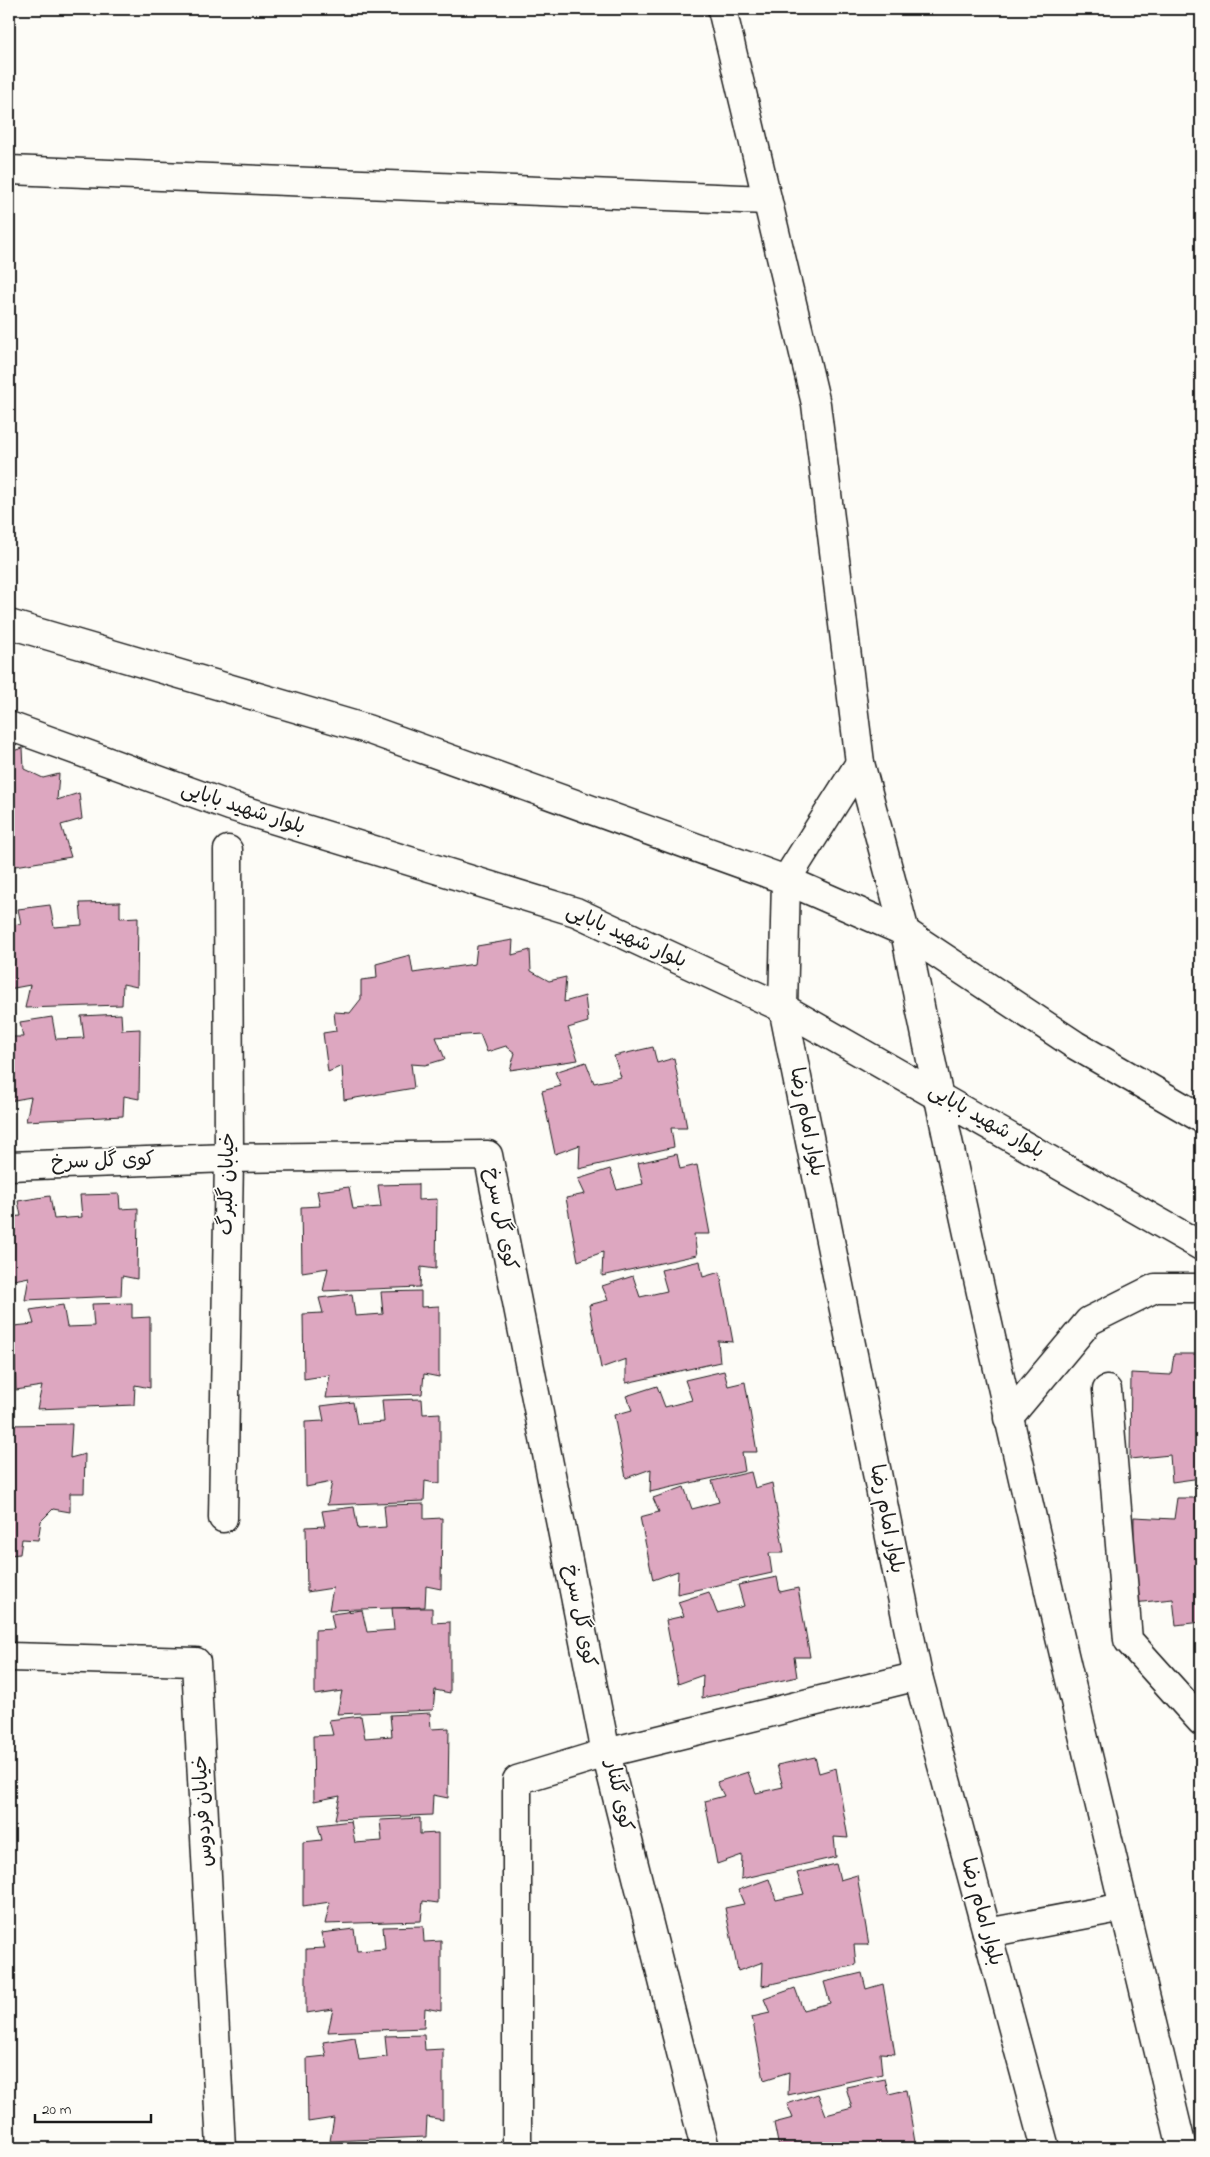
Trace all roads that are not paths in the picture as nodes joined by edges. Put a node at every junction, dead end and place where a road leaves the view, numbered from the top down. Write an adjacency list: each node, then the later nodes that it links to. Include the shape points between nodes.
1 (722, 9): 3 (street)
2 (9, 170): 3 (street)
3 (766, 200): 6 (street, via 816,404)
4 (9, 624): 8 (street, via 368,729)
5 (9, 726): 10 (street, بلوار شهید بابایی, via 230,806 576,912)
6 (860, 763): 8 (street); 9 (street)
7 (228, 850): 13 (street, خیابان گلبرگ)
8 (786, 880): 9 (street); 10 (street, بلوار امام رضا)
9 (905, 932): 11 (street); 12 (street, via 1075,1045)
10 (783, 1008): 11 (street, بلوار شهید بابایی); 21 (street, بلوار امام رضا)
11 (937, 1094): 15 (street, بلوار شهید بابایی); 18 (street)
12 (1201, 1118)
13 (229, 1158): 14 (street, کوی گل سرخ); 19 (street, خیابان گلبرگ); 23 (street, کوی گل سرخ, via 488,1156)
14 (9, 1166)
15 (1201, 1246)
16 (1201, 1288): 18 (street, via 1155,1288 1089,1321)
17 (1106, 1390): 22 (street, via 1128,1640)
18 (1008, 1418): 24 (street)
19 (223, 1518)
20 (9, 1657): 26 (street, خیابان فردوس, via 196,1662)
21 (918, 1676): 23 (street, کوی گلنار); 25 (street, بلوار امام رضا)
22 (1201, 1721)
23 (606, 1753): 27 (street, via 517,1780); 28 (street, کوی گلنار)
24 (1124, 1907): 25 (street); 30 (street)
25 (987, 1933): 29 (street, بلوار امام رضا)
26 (221, 2148)
27 (517, 2148)
28 (705, 2148)
29 (1045, 2148)
30 (1182, 2148)

